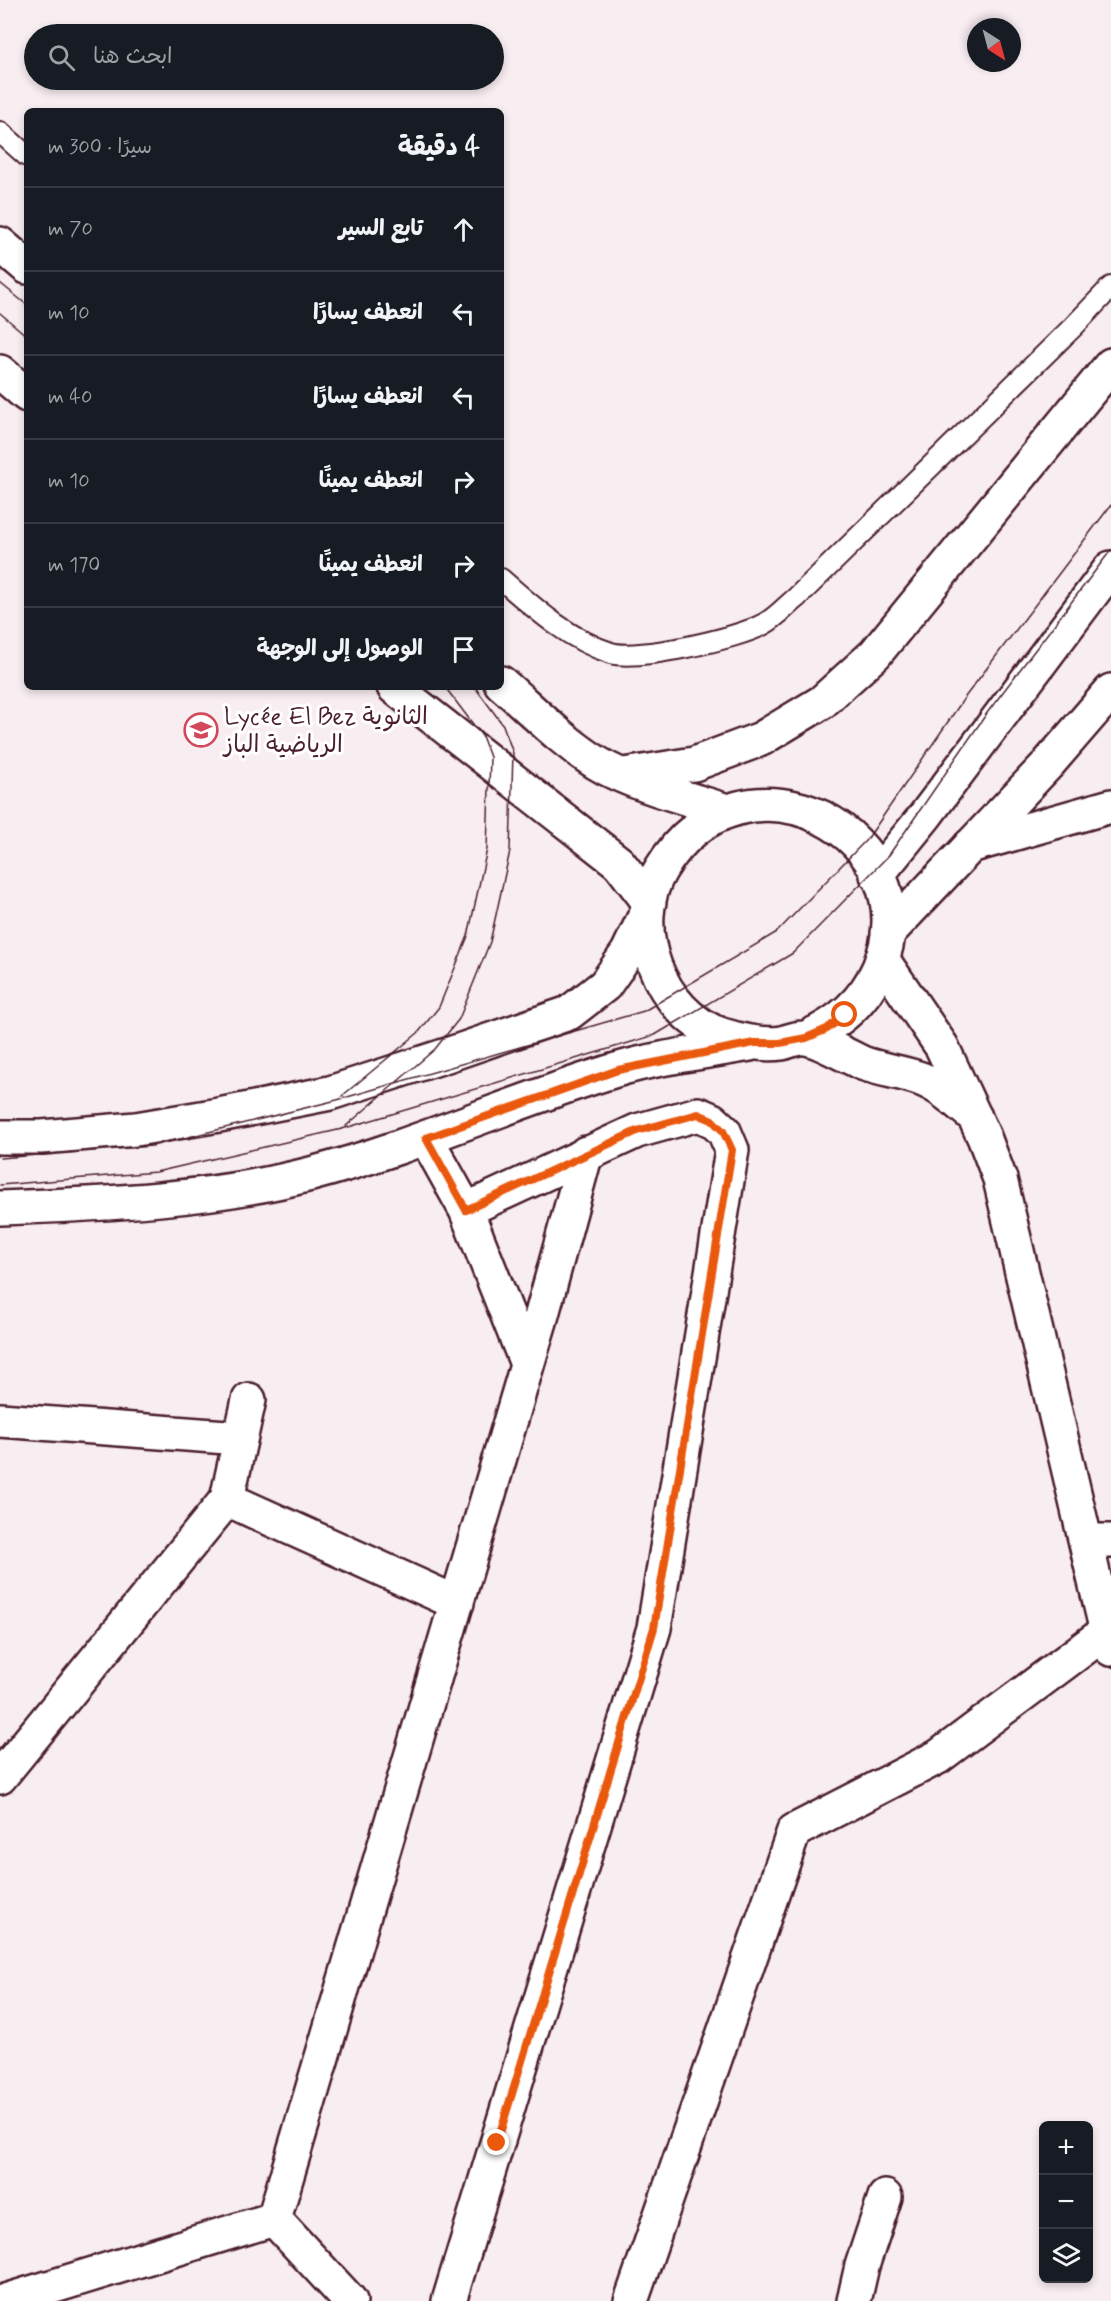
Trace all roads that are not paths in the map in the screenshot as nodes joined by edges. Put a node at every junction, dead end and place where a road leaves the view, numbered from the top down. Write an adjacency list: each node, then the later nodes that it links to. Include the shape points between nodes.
1 (0, 132): 2 (lane)
2 (24, 153)
3 (0, 244): 4 (street)
4 (24, 264)
5 (1111, 287): 10 (lane, via 765,624 650,653 614,654 589,644 536,610)
6 (1111, 365): 14 (street, via 875,654 822,702 761,739 705,760)
7 (0, 372): 8 (street)
8 (24, 392)
9 (1111, 568): 18 (street)
10 (504, 582)
11 (504, 686): 14 (street, via 598,764)
12 (398, 690): 19 (street, via 619,863)
13 (1111, 692): 17 (street)
14 (624, 774): 16 (street)
15 (1111, 806): 17 (street)
16 (727, 811): 18 (street, via 756,804 813,812 860,847); 19 (street, via 699,825 676,846 659,872)
17 (970, 846): 20 (street)
18 (878, 875): 20 (street, via 887,913)
19 (648, 907): 22 (street, via 648,941 656,970 670,996 688,1015 719,1034); 24 (street, via 628,952 605,985 569,1013 330,1093 136,1129)
20 (885, 946): 21 (street, via 873,980 845,1015); 23 (street, via 942,1047)
21 (806, 1038): 22 (street); 23 (street, via 865,1064 942,1089)
22 (754, 1043): 25 (street, via 618,1070)
23 (975, 1117): 34 (street, via 1000,1179)
24 (0, 1137)
25 (426, 1138): 27 (street, via 309,1174 203,1195 113,1204); 28 (street)
26 (586, 1153): 28 (street); 29 (street); 42 (street, via 637,1131 698,1114 723,1131 732,1150 654,1628)
27 (0, 1208)
28 (466, 1210): 29 (street)
29 (527, 1364): 35 (street)
30 (249, 1400): 32 (street)
31 (0, 1420): 32 (street)
32 (240, 1438): 33 (street)
33 (227, 1499): 35 (street); 37 (street)
34 (1098, 1541): 36 (street)
35 (457, 1603): 39 (street)
36 (1109, 1640): 43 (street, via 938,1757 794,1831)
37 (0, 1778)
38 (885, 2197): 44 (street)
39 (274, 2219): 40 (street); 41 (street)
40 (5, 2301)
41 (350, 2301)
42 (448, 2301)
43 (631, 2301)
44 (854, 2301)

